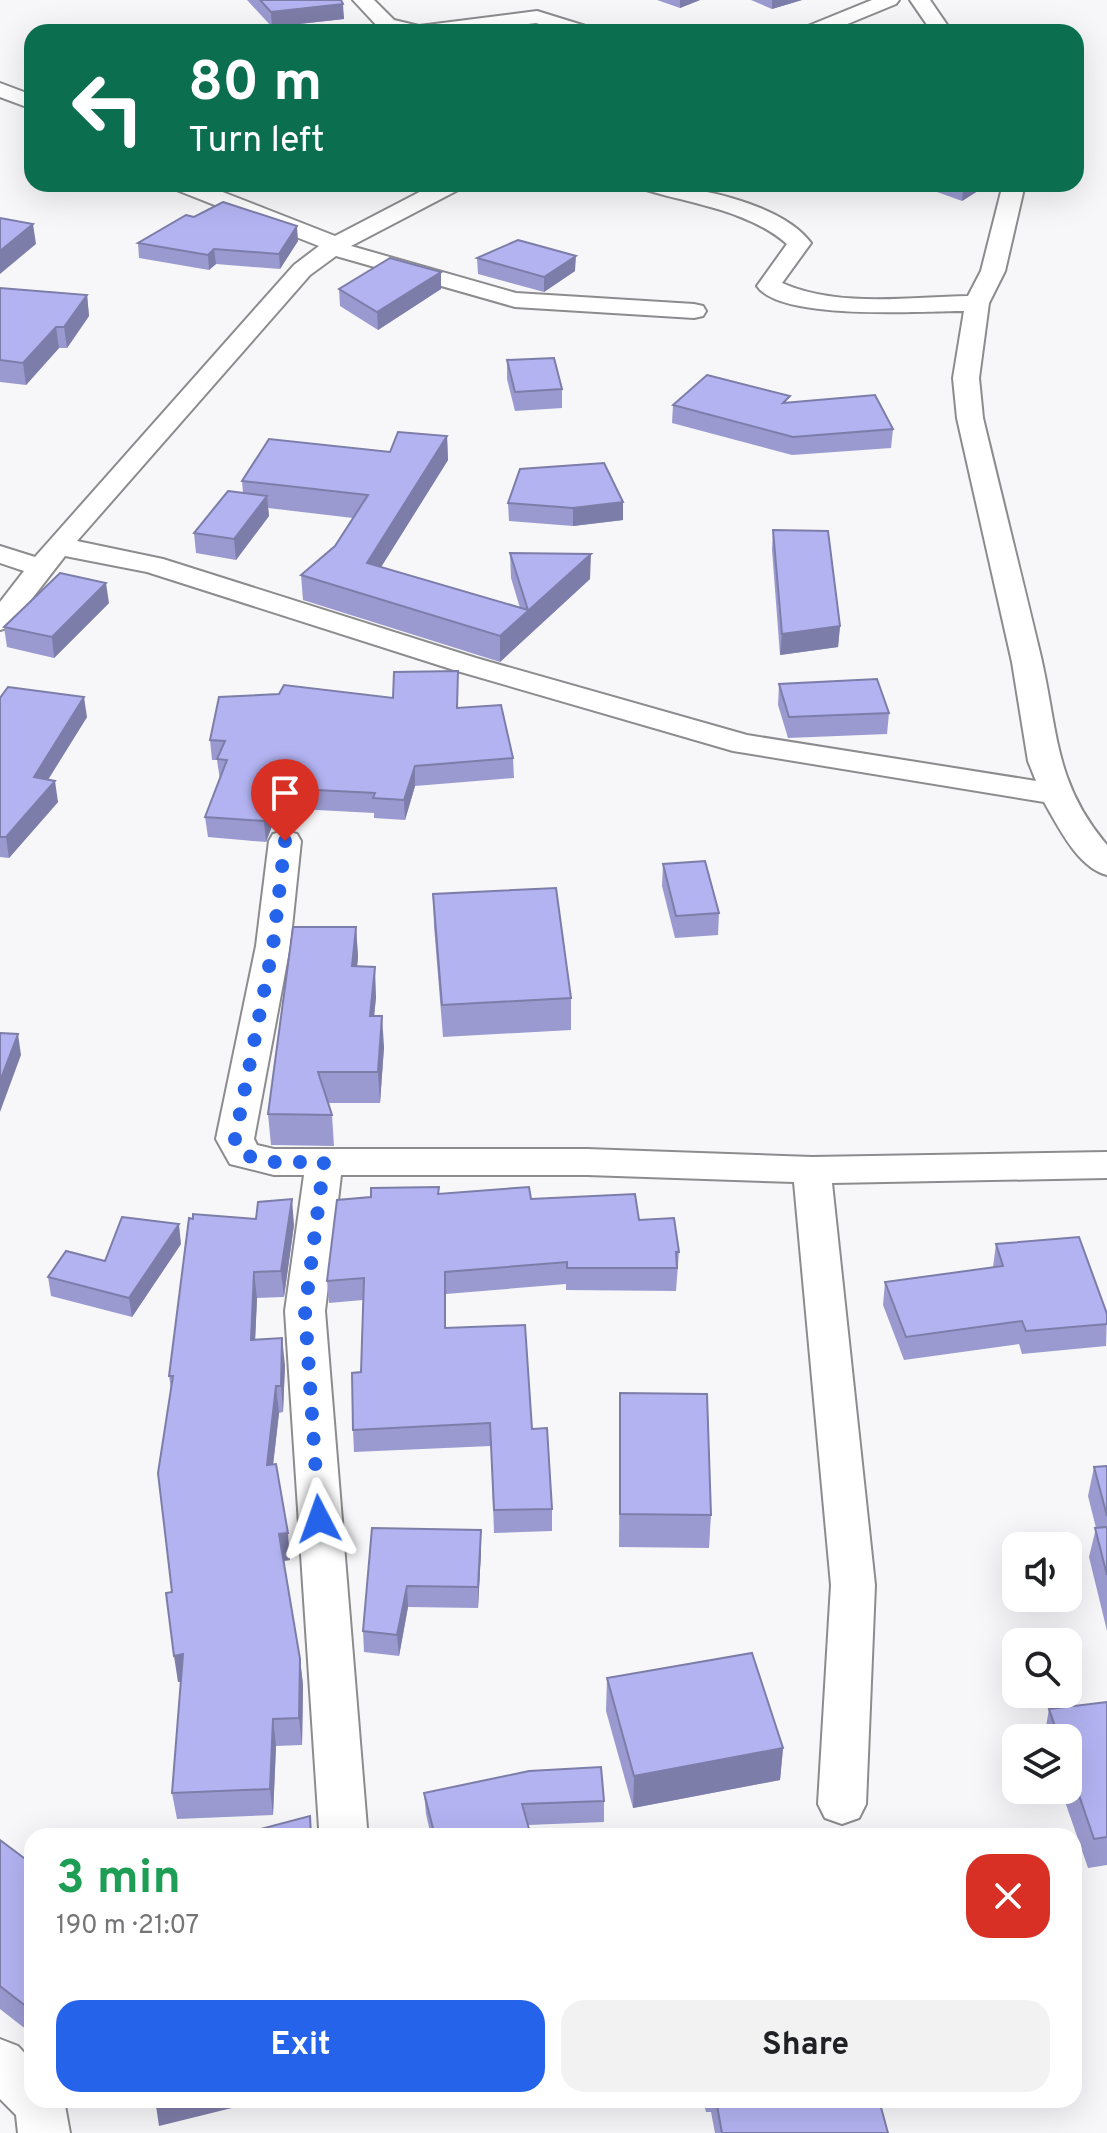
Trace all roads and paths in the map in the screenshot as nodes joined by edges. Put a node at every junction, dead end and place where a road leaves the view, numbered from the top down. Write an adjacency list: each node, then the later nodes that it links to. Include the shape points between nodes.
1 (363, 0): 4 (street)
2 (889, 0): 7 (street)
3 (920, 0): 8 (street)
4 (386, 24)
5 (482, 24): 6 (street, via 537,17)
6 (559, 24)
7 (830, 24)
8 (936, 24)
9 (0, 89): 10 (street)
10 (24, 100)
11 (201, 192): 15 (street)
12 (437, 192): 15 (street)
13 (677, 192): 16 (street, via 788,231 799,243 794,259 773,274 769,286 783,295 845,303)
14 (1012, 192): 16 (street, via 993,271)
15 (334, 247): 17 (street, via 515,300); 19 (street, via 302,270 264,311)
16 (977, 303): 21 (street, via 966,378 970,418 1027,662 1044,761)
17 (694, 311)
18 (0, 554): 19 (street)
19 (50, 557): 20 (street); 21 (street, via 153,565 465,664 744,744)
20 (0, 621)
21 (1056, 794): 23 (street, via 1076,829)
22 (285, 841): 24 (street, via 273,946 235,1139 243,1155 274,1162)
23 (1107, 865)
24 (324, 1162): 26 (street, via 587,1162); 28 (street, via 305,1311)
25 (1107, 1165): 26 (street)
26 (812, 1170): 27 (street, via 853,1585)
27 (842, 1804)
28 (343, 1828)
29 (0, 2063): 30 (street)
30 (24, 2088)
31 (41, 2108): 32 (street)
32 (44, 2133)

